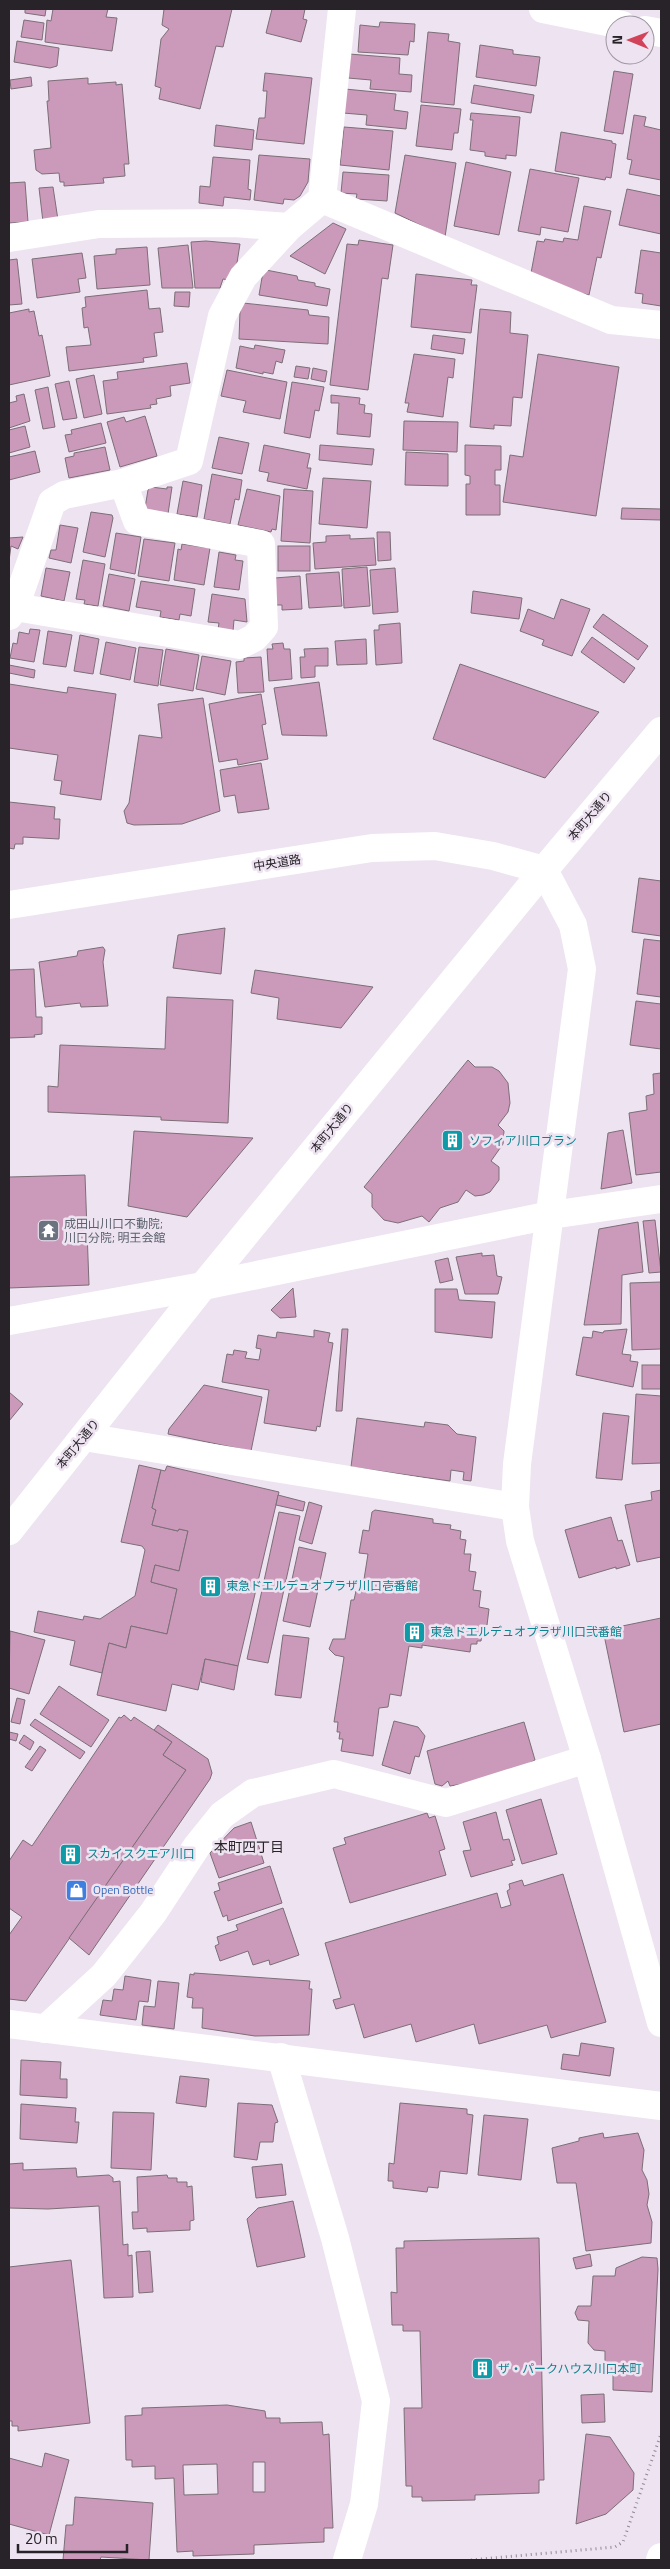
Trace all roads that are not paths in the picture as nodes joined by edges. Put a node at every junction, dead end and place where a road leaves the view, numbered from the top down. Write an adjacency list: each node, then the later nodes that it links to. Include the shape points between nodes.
1 (342, 9): 4 (street)
2 (542, 9): 3 (street)
3 (605, 22)
4 (322, 199): 5 (street); 7 (street, via 611,320)
5 (289, 227): 6 (street, via 234,223 99,224); 8 (street, via 243,277 222,316 190,461)
6 (9, 238)
7 (661, 325)
8 (123, 483): 9 (street, via 64,495 52,502); 9 (street, via 137,521 261,544 264,627 254,638 240,645)
9 (12, 612)
10 (661, 731): 11 (street, 本町大通り)
11 (544, 870): 12 (street, 中央道路, via 493,856 435,846 372,848); 14 (street, via 573,925 582,969); 15 (street, 本町大通り)
12 (9, 905)
13 (661, 1199): 14 (street)
14 (551, 1215): 15 (street); 18 (street, via 516,1464)
15 (203, 1286): 16 (street); 17 (street, 本町大通り)
16 (9, 1321)
17 (84, 1437): 18 (street); 19 (street, 本町大通り)
18 (515, 1507): 20 (street, via 520,1541)
19 (9, 1530)
20 (587, 1759): 21 (street); 23 (street, via 446,1803 334,1774 253,1793 222,1815 197,1846 153,1913 104,1975)
21 (661, 2023)
22 (9, 2024): 23 (street)
23 (45, 2029): 24 (street)
24 (281, 2057): 25 (street); 27 (street, via 335,2238 376,2401 364,2504)
25 (661, 2106)
26 (661, 2557): 28 (street)
27 (347, 2560)
28 (660, 2560)

